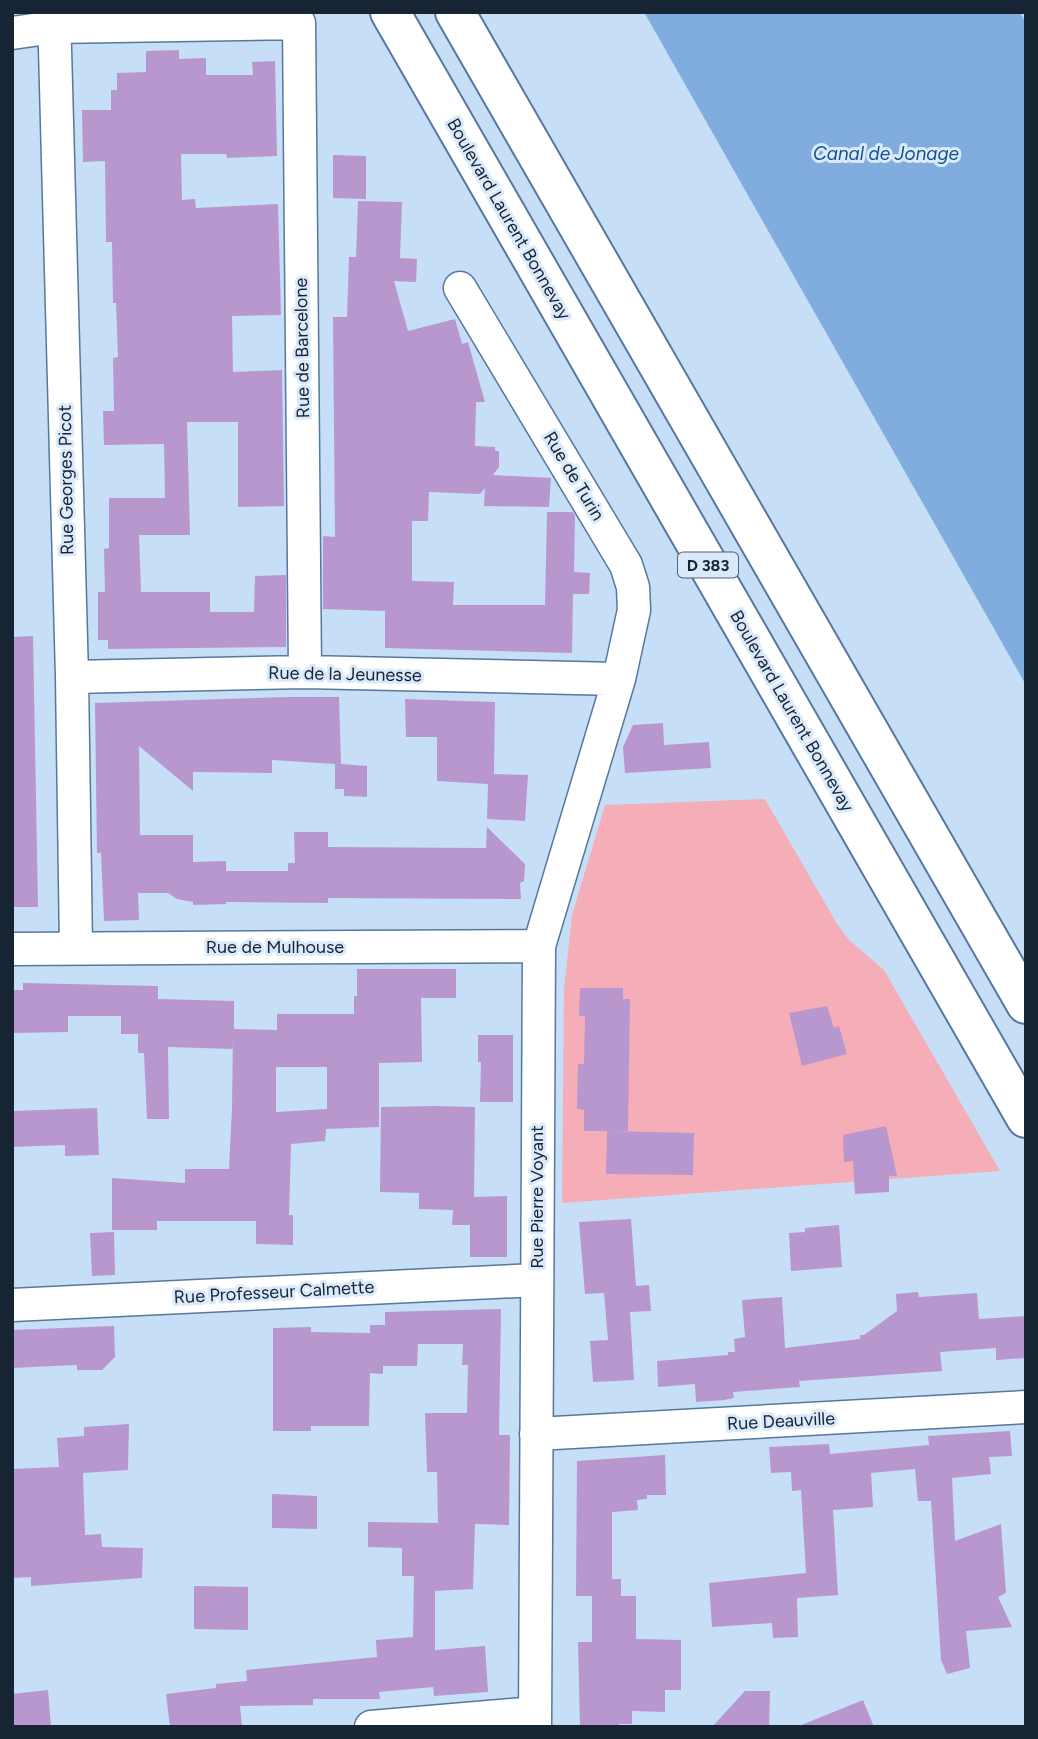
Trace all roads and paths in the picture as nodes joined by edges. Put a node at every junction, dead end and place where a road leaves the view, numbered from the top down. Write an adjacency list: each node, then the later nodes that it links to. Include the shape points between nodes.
1 (390, 12): 13 (highway, Boulevard Laurent Bonnevay / D 383)
2 (455, 12): 12 (highway, D 383)
3 (54, 20): 4 (street); 6 (street, Rue de Barcelone, via 299,23); 7 (street, Rue Georges Picot)
4 (12, 33)
5 (460, 288): 8 (street, Rue de Turin, via 626,565 634,610)
6 (305, 672): 7 (street, Rue de la Jeunesse); 8 (street, Rue de la Jeunesse)
7 (72, 677): 10 (street, Rue Georges Picot)
8 (619, 679): 9 (street, Rue Pierre Voyant)
9 (539, 946): 10 (street, Rue de Mulhouse); 14 (street, Rue Pierre Voyant)
10 (76, 948): 11 (street, Rue de Mulhouse)
11 (12, 949)
12 (1026, 1004)
13 (1026, 1118)
14 (537, 1280): 15 (street, Rue Professeur Calmette); 17 (street, Rue Pierre Voyant)
15 (12, 1305)
16 (1026, 1408): 17 (street, Rue Deauville)
17 (536, 1434): 18 (street, Rue Pierre Voyant)
18 (535, 1720): 19 (street)
19 (371, 1727)

